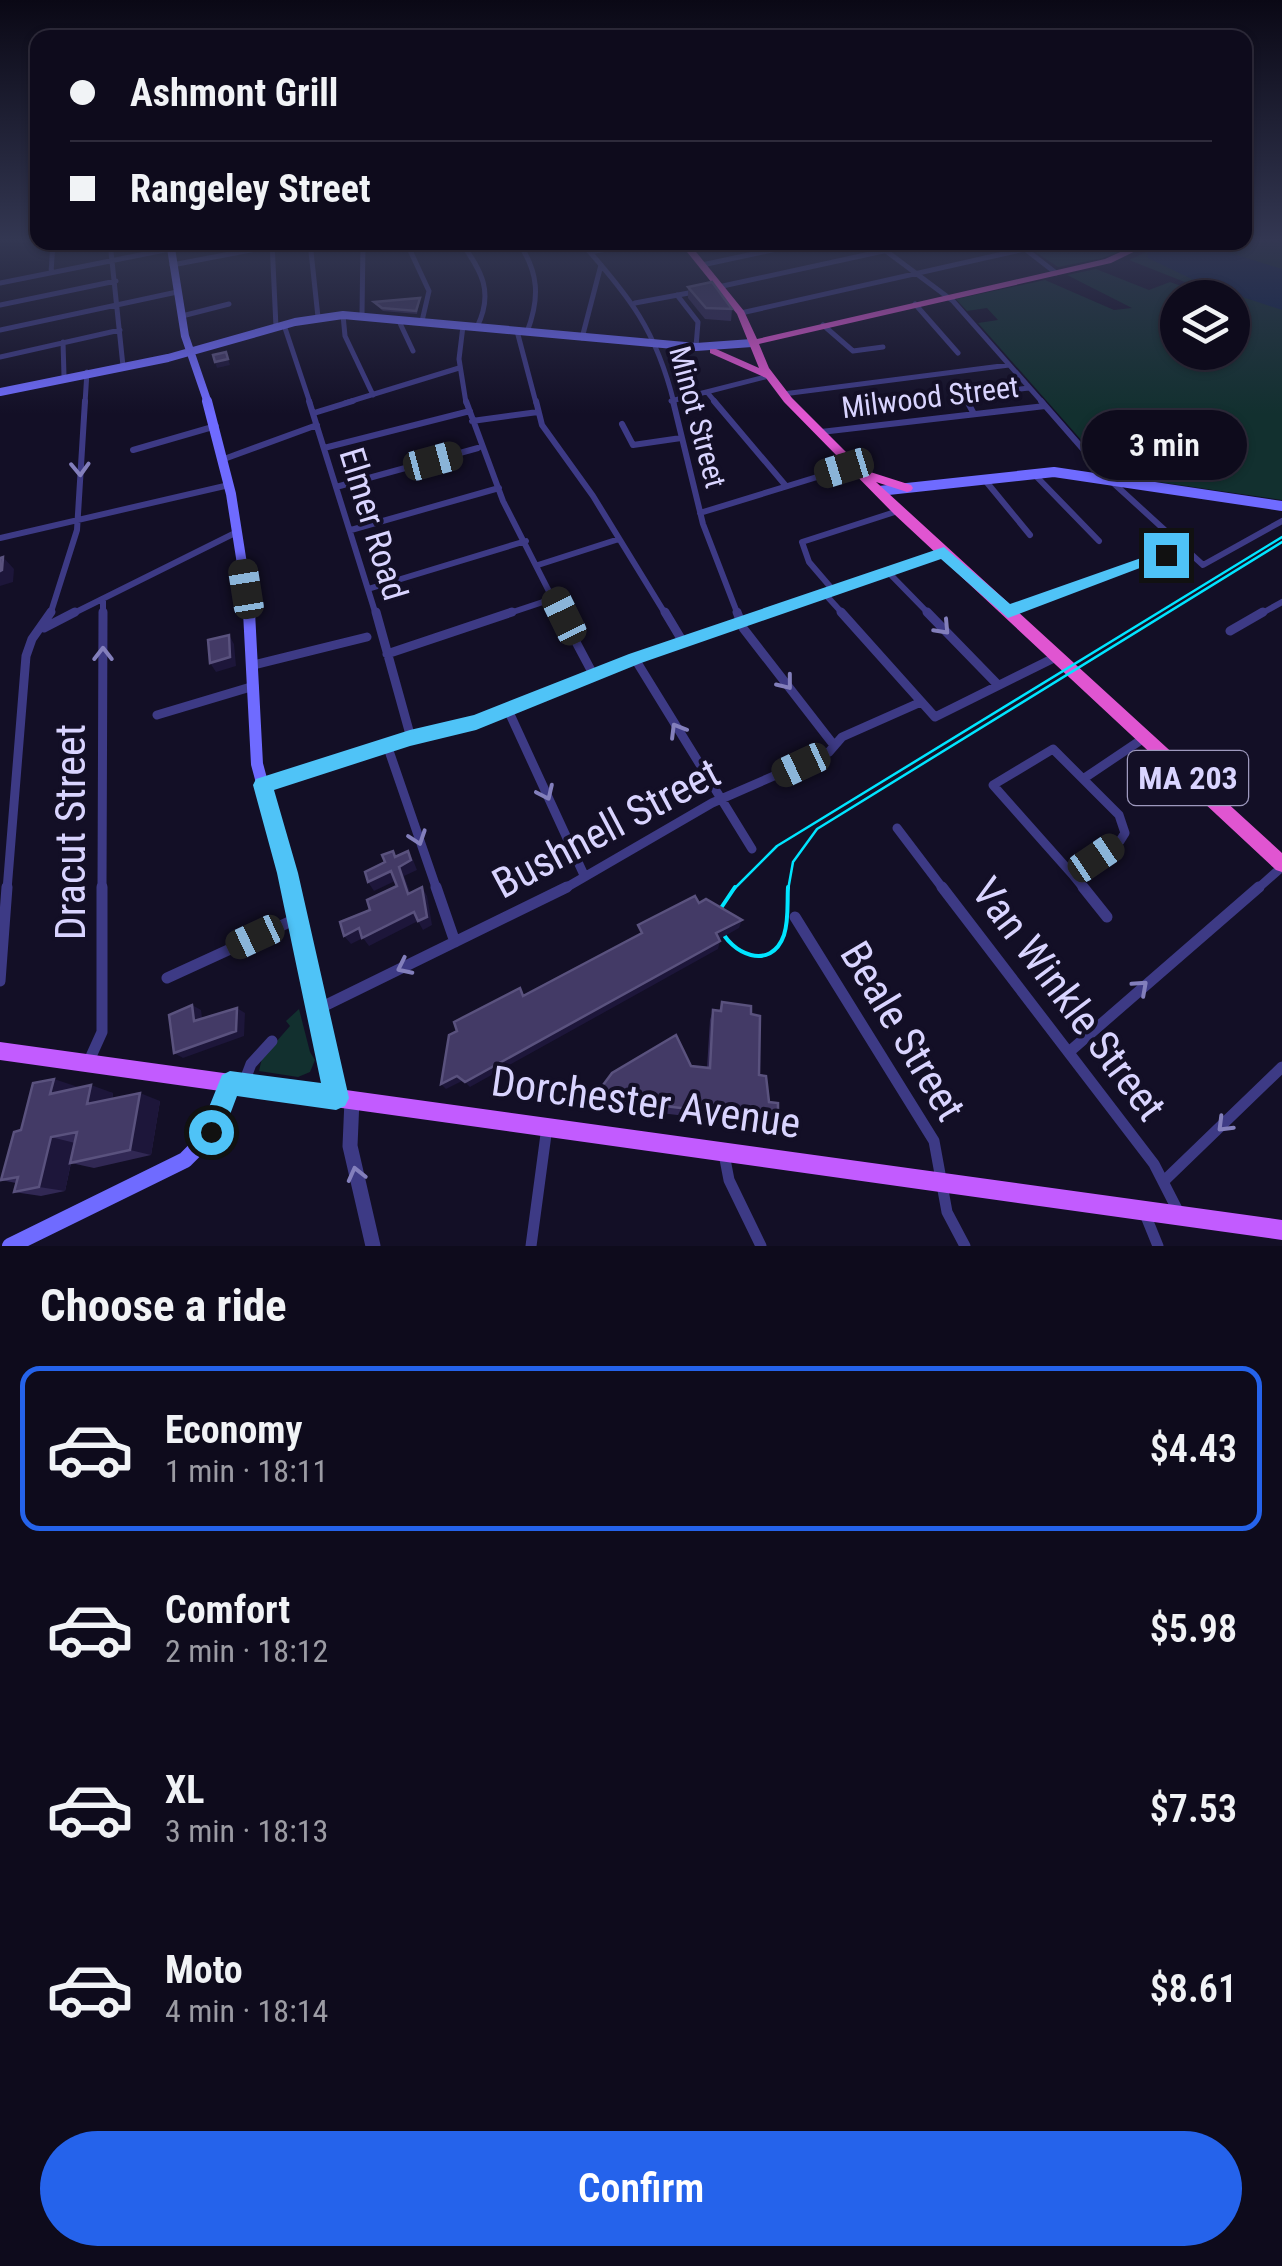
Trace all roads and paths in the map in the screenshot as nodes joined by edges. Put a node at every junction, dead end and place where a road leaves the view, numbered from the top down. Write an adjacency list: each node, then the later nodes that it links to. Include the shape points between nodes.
1 (40, 297): 24 (street)
2 (117, 297): 21 (street)
3 (151, 297): 21 (street)
4 (177, 297): 28 (main road)
5 (277, 297): 33 (street, Elmer Road)
6 (316, 297): 29 (street)
7 (362, 297): 27 (street)
8 (431, 297): 31 (street)
9 (487, 297): 35 (street)
10 (537, 297): 38 (street)
11 (593, 297): 39 (street)
12 (630, 297): 20 (street, Minot Street)
13 (665, 297): 20 (street)
14 (678, 297): 43 (street, via 699,324)
15 (723, 297): 41 (highway, MA 203)
16 (726, 297): 25 (highway, MA 203)
17 (812, 297): 25 (street)
18 (943, 297): 23 (highway)
19 (948, 297): 50 (street)
20 (635, 303): 42 (street, Minot Street)
21 (118, 304): 36 (street); 37 (street)
22 (229, 304): 28 (street)
23 (916, 304): 32 (highway); 47 (street)
24 (0, 305)
25 (740, 313): 41 (highway, MA 203)
26 (343, 315): 27 (main road); 29 (main road); 60 (street)
27 (362, 315): 30 (main road)
28 (182, 316): 48 (main road)
29 (318, 317): 33 (main road)
30 (398, 319): 31 (main road); 45 (street)
31 (422, 321): 34 (main road)
32 (824, 325): 41 (highway); 44 (street, via 853,352)
33 (280, 326): 48 (main road); 65 (street, Elmer Road)
34 (463, 326): 35 (main road); 52 (street)
35 (477, 328): 38 (main road)
36 (0, 330)
37 (120, 330): 40 (street); 51 (street)
38 (522, 332): 39 (main road); 64 (street)
39 (582, 338): 42 (main road)
40 (63, 342): 49 (street); 54 (street)
41 (752, 343): 43 (main road); 46 (main road); 55 (highway, MA 203)
42 (657, 344): 43 (main road); 61 (street, Minot Street)
43 (696, 347): 46 (main road)
44 (883, 347)
45 (413, 351)
46 (713, 351): 55 (highway)
47 (958, 353)
48 (189, 354): 51 (main road); 70 (main road)
49 (0, 356)
50 (1008, 364): 56 (street); 59 (street)
51 (123, 366): 53 (main road)
52 (459, 368): 60 (street); 63 (street)
53 (87, 372): 54 (main road); 90 (street, one-way to 90)
54 (64, 376): 57 (main road)
55 (769, 376): 58 (street); 59 (highway, MA 203)
56 (1029, 388): 62 (street); 66 (street, via 964,396)
57 (0, 392)
58 (706, 392): 61 (street); 83 (street)
59 (783, 394): 71 (highway, MA 203)
60 (373, 395): 65 (street)
61 (671, 401): 72 (street, Minot Street)
62 (1045, 406): 66 (street, Milwood Street); 80 (street)
63 (470, 411): 67 (street); 73 (street)
64 (538, 412): 67 (street); 96 (street)
65 (314, 414): 69 (street, Elmer Road)
66 (974, 414): 71 (street, Milwood Street)
67 (472, 422): 74 (street)
68 (622, 424): 72 (street, via 633,445)
69 (317, 425): 73 (street, Elmer Road); 76 (street)
70 (216, 426): 75 (street); 76 (main road)
71 (820, 432): 77 (highway, MA 203)
72 (681, 438): 89 (street, Minot Street)
73 (324, 448): 82 (street, Elmer Road)
74 (478, 448): 82 (street); 84 (street)
75 (133, 450)
76 (224, 459): 81 (main road)
77 (856, 468): 83 (street); 85 (highway); 86 (highway, MA 203)
78 (1034, 474): 79 (main road); 80 (main road); 97 (street)
79 (984, 479): 85 (main road); 94 (street)
80 (1110, 480): 87 (main road); 99 (street)
81 (229, 485): 90 (street); 93 (main road)
82 (336, 486): 92 (street, Elmer Road)
83 (786, 486): 89 (street)
84 (499, 488): 92 (street); 98 (street)
85 (907, 488): 86 (main road)
86 (882, 494): 88 (highway, MA 203)
87 (1282, 506)
88 (898, 510): 100 (highway, MA 203); 104 (street, via 802,542)
89 (700, 513): 109 (street, Minot Street)
90 (79, 520): 95 (street); 110 (street)
91 (1282, 522): 99 (street, via 1207,565)
92 (350, 530): 103 (street, Elmer Road)
93 (237, 532): 106 (street); 117 (main road)
94 (1030, 535)
95 (0, 538)
96 (620, 539): 101 (street); 113 (street)
97 (1100, 541)
98 (526, 542): 101 (street); 103 (street)
99 (1182, 548): 108 (street)
100 (944, 552): 102 (street); 108 (highway, MA 203)
101 (538, 565): 105 (street)
102 (888, 572): 104 (street); 119 (street, one-way to 119)
103 (368, 589): 114 (street, Elmer Road)
104 (828, 592): 109 (street); 121 (street)
105 (555, 598): 114 (street); 118 (street)
106 (103, 599): 110 (street); 146 (street, Dracut Street, one-way to 106, via 102,1032)
107 (1282, 602): 111 (street)
108 (1008, 612): 115 (highway, MA 203)
109 (740, 621): 113 (street); 126 (street, one-way to 126)
110 (42, 629): 141 (street, via 26,656)
111 (1230, 630)
112 (366, 637): 117 (street)
113 (682, 642): 116 (street)
114 (387, 654): 124 (street, Elmer Road)
115 (1056, 657): 119 (street); 125 (highway, MA 203)
116 (635, 658): 118 (street); 130 (street, one-way to 116)
117 (254, 664): 120 (main road)
118 (594, 674): 122 (street)
119 (998, 685): 121 (street, via 935,717)
120 (254, 686): 123 (street); 129 (main road)
121 (921, 702): 126 (street, Bushnell Street)
122 (508, 710): 124 (street); 135 (street, one-way to 135)
123 (157, 715)
124 (410, 738): 127 (street)
125 (1144, 738): 128 (street); 133 (highway, MA 203)
126 (833, 744): 130 (street, Bushnell Street)
127 (387, 746): 129 (street); 139 (street, one-way to 139)
128 (1083, 779): 134 (street, via 1118,814 1125,833); 134 (street, via 1052,749 993,785)
129 (263, 785): 138 (main road)
130 (720, 801): 132 (street); 135 (street, Bushnell Street)
131 (897, 828): 145 (street, Van Winkle Street)
132 (752, 850)
133 (1282, 866): 145 (street, one-way to 133)
134 (1072, 874): 136 (street)
135 (584, 876): 139 (street, Bushnell Street)
136 (1107, 916)
137 (795, 917): 153 (street, Beale Street, via 930,1134)
138 (298, 918): 140 (street); 142 (main road)
139 (454, 942): 142 (street, Bushnell Street, one-way to 142)
140 (167, 978)
141 (0, 980)
142 (318, 1009): 149 (main road)
143 (272, 1040): 148 (street)
144 (0, 1051): 146 (main road, Dorchester Avenue)
145 (1069, 1052): 152 (street, Van Winkle Street)
146 (88, 1063): 148 (main road, Dorchester Avenue)
147 (1282, 1067): 152 (street, one-way to 152)
148 (237, 1084): 149 (main road, Dorchester Avenue); 157 (main road, via 209,1136 185,1160)
149 (344, 1099): 150 (main road, Dorchester Avenue); 158 (street, one-way to 149)
150 (548, 1125): 151 (main road, Dorchester Avenue); 159 (street)
151 (724, 1150): 153 (main road, Dorchester Avenue); 160 (street, via 729,1180)
152 (1165, 1180): 155 (street, Van Winkle Street)
153 (943, 1183): 154 (main road, Dorchester Avenue); 161 (street, Beale Street, via 949,1218)
154 (1144, 1211): 155 (main road, Dorchester Avenue); 162 (street)
155 (1180, 1216): 156 (main road, Dorchester Avenue)
156 (1282, 1230)
157 (10, 1246)
158 (373, 1246)
159 (531, 1246)
160 (760, 1246)
161 (965, 1246)
162 (1158, 1246)

